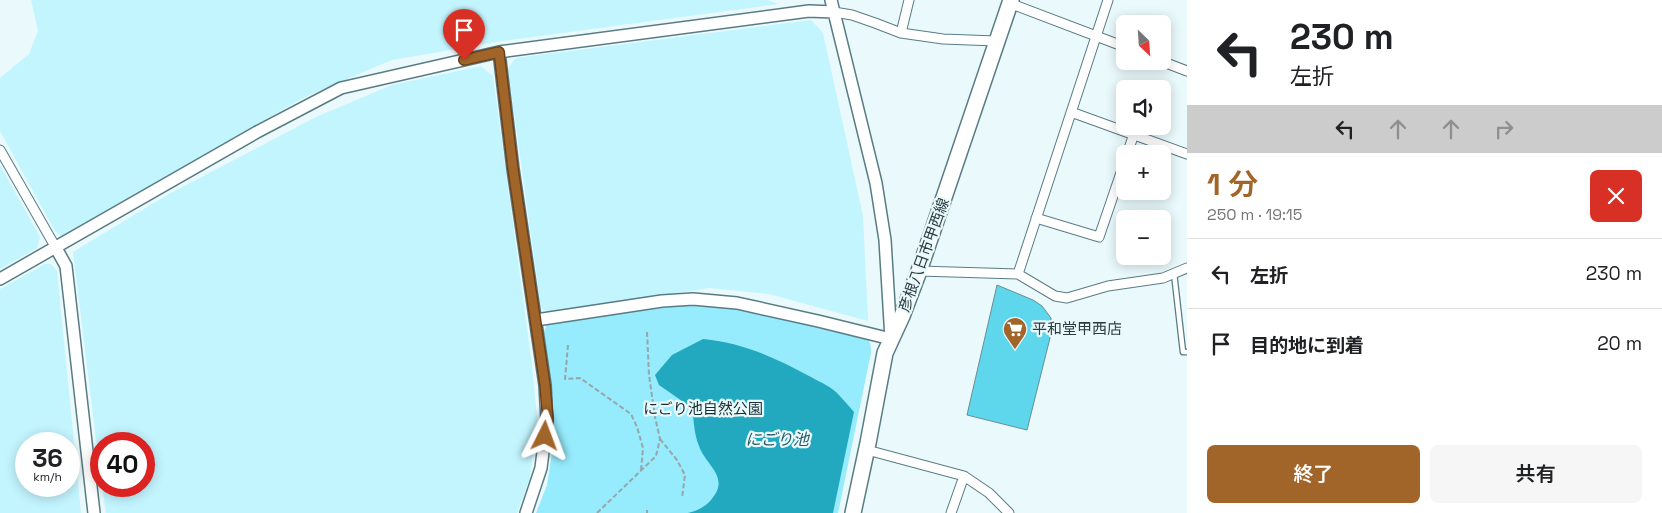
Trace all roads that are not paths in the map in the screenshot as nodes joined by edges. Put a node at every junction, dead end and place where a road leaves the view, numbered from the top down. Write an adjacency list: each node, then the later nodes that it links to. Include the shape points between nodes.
1 (831, 0): 5 (street)
2 (909, 0): 6 (street)
3 (1108, 0): 7 (street)
4 (1010, 2): 7 (street); 8 (main road, 彦根八日市甲西線)
5 (834, 12): 6 (street, via 875,22); 10 (street, via 809,11); 27 (street, via 876,183 885,240)
6 (901, 33): 8 (street, via 944,39)
7 (1097, 36): 9 (street); 13 (street)
8 (996, 40): 22 (main road, 彦根八日市甲西線)
9 (1116, 43)
10 (499, 52): 20 (street, via 341,88 257,132); 26 (street)
11 (1171, 65): 12 (street)
12 (1187, 72)
13 (1071, 112): 14 (street); 19 (street)
14 (1116, 128)
15 (1137, 135): 17 (street)
16 (0, 150): 20 (street)
17 (1187, 154)
18 (1116, 187): 19 (street, via 1099,237)
19 (1036, 218): 24 (street)
20 (56, 248): 25 (street); 31 (street, via 66,266)
21 (1187, 268): 23 (street)
22 (919, 271): 24 (street); 27 (main road, 彦根八日市甲西線)
23 (1174, 273): 24 (street, via 1067,298 1056,296); 28 (lane, via 1183,352)
24 (1018, 274)
25 (0, 279)
26 (536, 320): 27 (street, via 693,299 737,303); 32 (street, via 548,420 541,468)
27 (891, 339): 29 (main road, 彦根八日市甲西線, via 882,365)
28 (1187, 352)
29 (866, 450): 30 (street); 33 (main road, 彦根八日市甲西線)
30 (964, 476): 34 (street); 35 (street, via 989,493)
31 (94, 513)
32 (526, 513)
33 (853, 513)
34 (951, 513)
35 (1009, 513)

